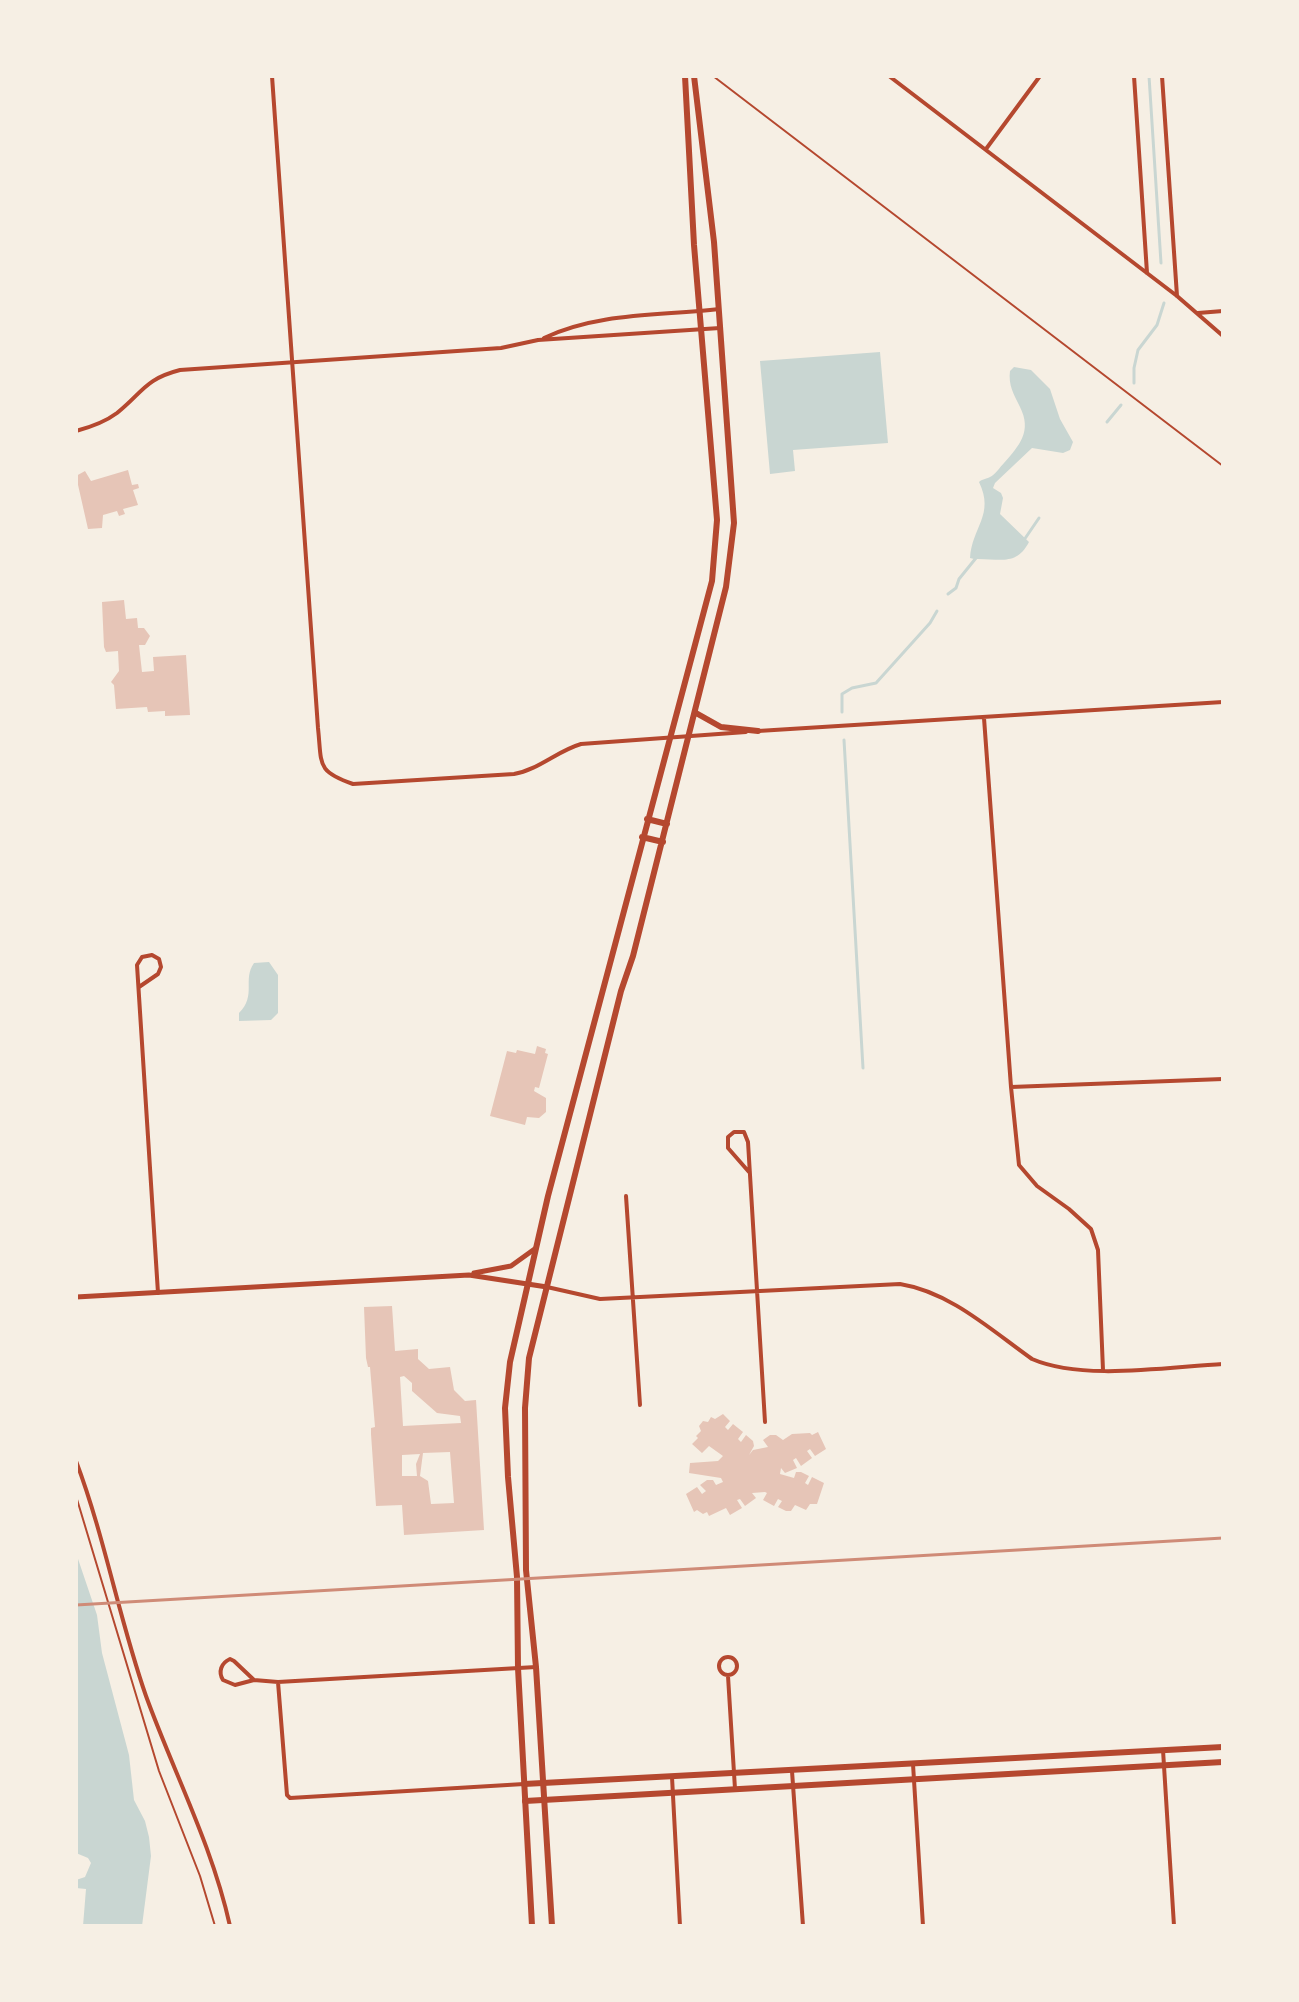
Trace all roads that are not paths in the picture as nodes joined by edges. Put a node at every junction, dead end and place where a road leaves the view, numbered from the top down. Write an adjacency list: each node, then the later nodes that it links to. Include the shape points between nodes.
1 (272, 76): 19 (street)
2 (685, 76): 13 (main road)
3 (694, 76): 11 (main road)
4 (890, 76): 8 (street)
5 (1040, 76): 8 (street)
6 (1134, 76): 9 (street)
7 (1162, 76): 10 (street)
8 (986, 149): 9 (street)
9 (1147, 274): 10 (street)
10 (1177, 296): 14 (street)
11 (719, 309): 13 (street); 15 (main road)
12 (1223, 311): 14 (street)
13 (699, 312): 16 (main road); 18 (street, via 598,319)
14 (1198, 313): 17 (street)
15 (721, 328): 16 (street); 22 (main road, via 734,523 726,587)
16 (701, 330): 18 (street); 26 (main road, via 717,520 712,581)
17 (1223, 336)
18 (538, 340): 19 (street, via 501,348)
19 (294, 363): 20 (street, via 161,375 110,417); 26 (street, via 318,728 321,762 330,776 353,784 514,774 581,744)
20 (76, 431)
21 (1223, 702): 23 (street)
22 (696, 713): 24 (main road, via 721,727); 25 (main road)
23 (984, 718): 24 (street); 33 (street)
24 (758, 731): 25 (street)
25 (690, 735): 26 (street); 28 (main road)
26 (671, 737): 27 (main road)
27 (647, 819): 28 (main road); 29 (main road)
28 (667, 824): 30 (main road)
29 (642, 837): 30 (main road); 36 (main road)
30 (663, 842): 39 (main road)
31 (139, 987): 31 (street, via 161,967 152,955 137,965); 41 (street)
32 (1223, 1079): 33 (street)
33 (1011, 1087): 45 (street, via 1019,1165 1091,1229 1098,1250)
34 (749, 1172): 34 (street, via 748,1137 734,1132 728,1148); 40 (street)
35 (626, 1196): 43 (street)
36 (536, 1248): 37 (street, via 511,1266); 38 (main road)
37 (469, 1275): 38 (street); 41 (street)
38 (527, 1283): 39 (street); 50 (main road, via 505,1408)
39 (547, 1287): 43 (street, via 600,1299); 49 (main road, via 529,1358 525,1408 526,1570)
40 (756, 1291): 43 (street); 45 (street, via 913,1286 944,1298 1032,1359 1063,1369); 47 (street)
41 (158, 1293): 42 (street)
42 (76, 1297)
43 (632, 1299): 46 (street)
44 (1223, 1364): 45 (street)
45 (1103, 1370)
46 (640, 1405)
47 (765, 1422)
48 (76, 1461): 70 (street, via 146,1694 207,1844)
49 (536, 1667): 50 (street); 63 (main road)
50 (518, 1668): 53 (street); 64 (main road)
51 (728, 1676): 51 (street, via 738,1666 727,1657 719,1669); 60 (street)
52 (254, 1680): 52 (street, via 230,1659 222,1665 227,1683); 53 (street)
53 (278, 1682): 64 (street, via 287,1795 295,1799)
54 (1223, 1747): 55 (main road)
55 (1163, 1750): 57 (main road); 58 (street)
56 (1223, 1762): 58 (main road)
57 (913, 1764): 59 (main road); 62 (street)
58 (1164, 1766): 62 (main road); 76 (street)
59 (792, 1771): 60 (main road); 65 (street)
60 (734, 1773): 61 (main road); 66 (street)
61 (672, 1777): 63 (main road); 67 (street)
62 (914, 1779): 65 (main road); 75 (street)
63 (544, 1783): 64 (main road); 68 (main road)
64 (524, 1784): 69 (main road)
65 (793, 1786): 66 (main road); 74 (street)
66 (735, 1789): 67 (main road)
67 (672, 1792): 68 (main road); 73 (street)
68 (545, 1800): 69 (main road); 72 (main road)
69 (525, 1801): 71 (main road)
70 (230, 1926)
71 (532, 1926)
72 (552, 1926)
73 (680, 1926)
74 (803, 1926)
75 (923, 1926)
76 (1174, 1926)

